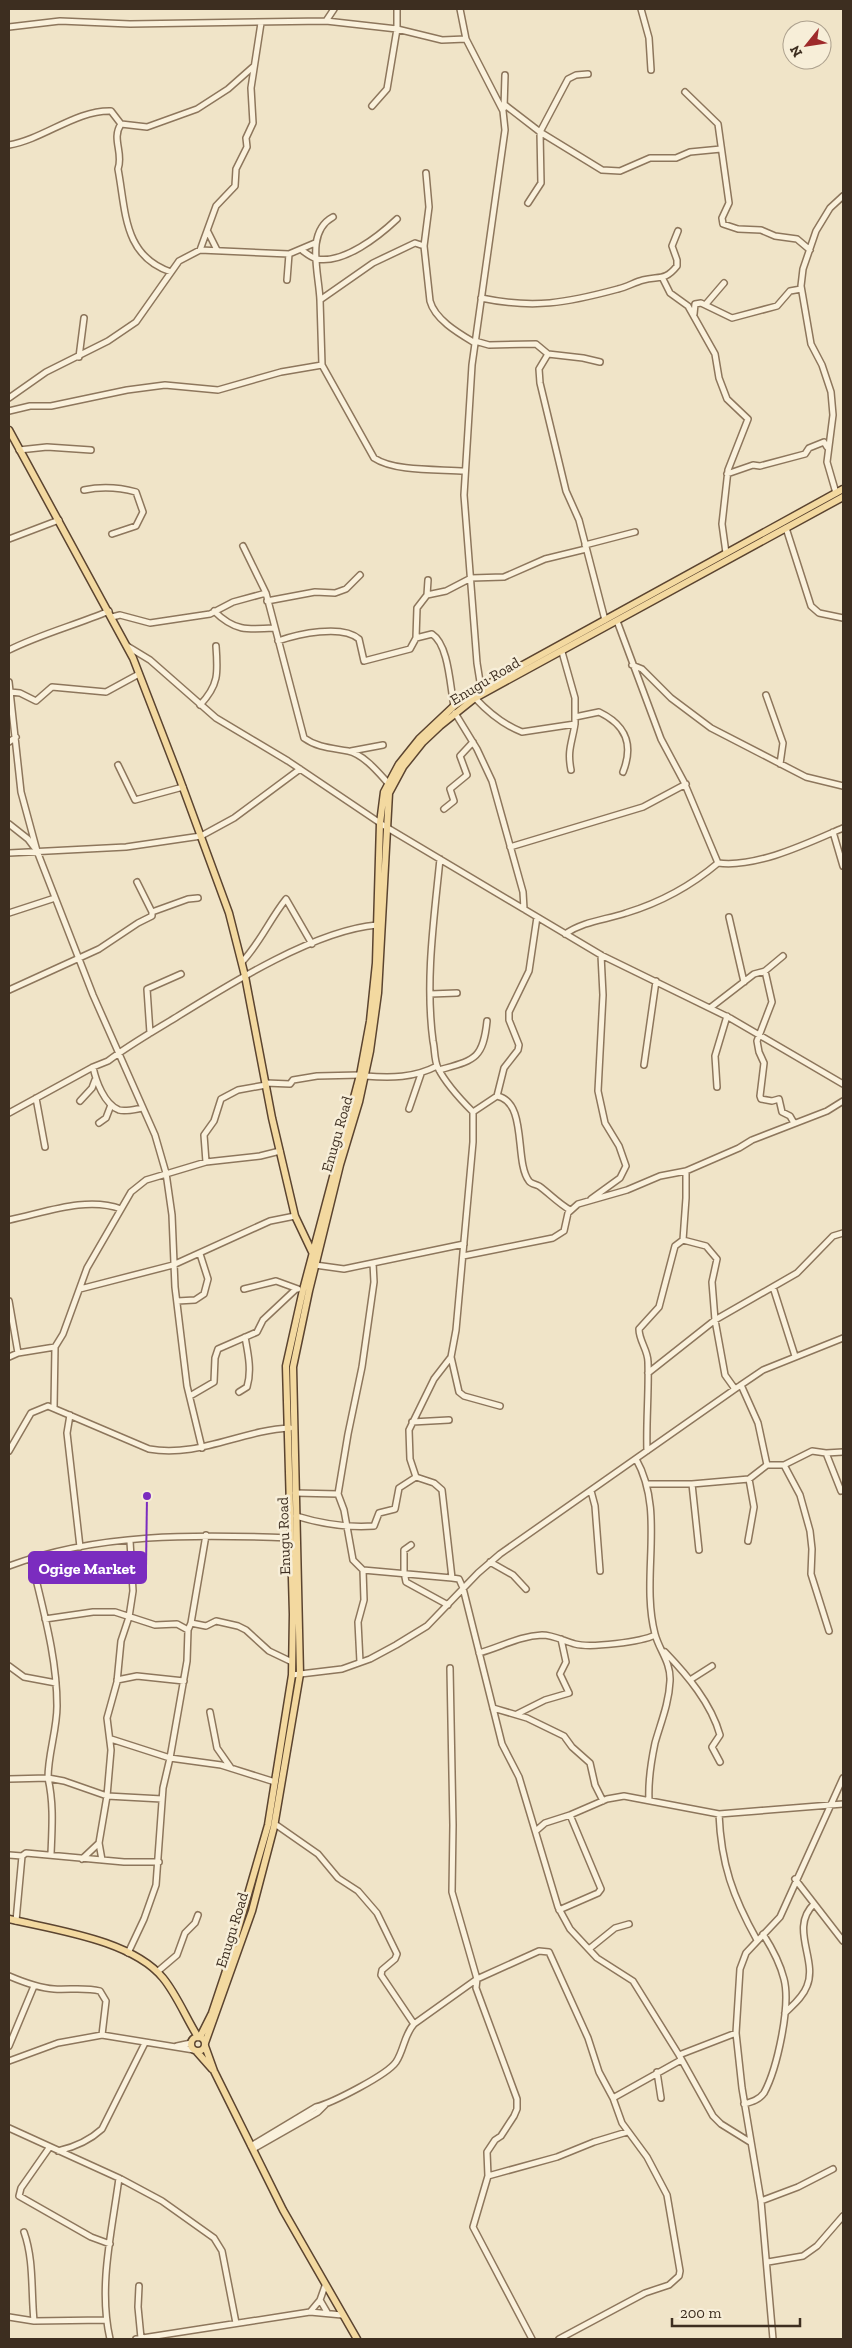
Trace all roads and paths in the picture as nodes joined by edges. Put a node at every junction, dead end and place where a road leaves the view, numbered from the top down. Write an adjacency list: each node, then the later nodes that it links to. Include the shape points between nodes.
1 (334, 9): 5 (street)
2 (397, 9): 8 (street)
3 (460, 9): 9 (street)
4 (641, 9): 11 (street, via 649,38)
5 (326, 21): 6 (street); 8 (street)
6 (261, 23): 7 (street, via 60,21); 10 (street)
7 (9, 26)
8 (397, 30): 9 (street, via 442,40); 15 (street, via 387,89)
9 (466, 39): 16 (street)
10 (254, 66): 17 (street, via 228,90 197,110 147,127); 27 (street, via 253,123 246,138 247,147 236,168 235,186 216,206)
11 (651, 70)
12 (588, 74): 18 (street, via 568,79)
13 (506, 75): 16 (street)
14 (685, 92): 20 (street, via 717,123)
15 (372, 106)
16 (504, 108): 18 (street); 41 (street, via 503,152)
17 (121, 124): 19 (street, via 111,111 100,111); 36 (street, via 117,136 121,158 118,168 131,238 139,252 156,267)
18 (540, 132): 20 (street, via 593,166 609,172 629,168 650,158 676,158 690,152); 23 (street, via 541,183)
19 (9, 145)
20 (720, 148): 32 (street, via 728,203 723,224 797,239)
21 (426, 173): 29 (street, via 428,208)
22 (843, 196): 32 (street, via 818,226)
23 (528, 203)
24 (334, 217): 28 (street, via 324,222)
25 (397, 219): 35 (street, via 371,242 338,257)
26 (678, 231): 37 (street, via 672,246 677,266)
27 (208, 232): 30 (street); 31 (street)
28 (314, 243): 34 (street); 35 (street)
29 (424, 246): 42 (street, via 415,243 373,263); 46 (street, via 431,306 458,333)
30 (200, 250): 31 (street); 36 (street, via 179,260)
31 (217, 250): 34 (street)
32 (810, 250): 40 (street, via 801,275)
33 (304, 251): 35 (street)
34 (289, 254): 38 (street)
35 (317, 259): 42 (street)
36 (171, 272): 48 (street, via 136,322)
37 (663, 279): 41 (street, via 643,280 562,302 512,305); 44 (street, via 670,293 688,306)
38 (287, 280)
39 (724, 283): 43 (street)
40 (801, 288): 43 (street, via 790,291 777,306 732,318); 54 (street, via 811,344 831,392 833,415)
41 (481, 298): 46 (street)
42 (320, 300): 50 (street)
43 (706, 304): 44 (street, via 695,304)
44 (695, 317): 58 (street, via 715,354 718,378 727,399 748,419)
45 (84, 318): 48 (street)
46 (475, 342): 47 (street, via 489,345 536,344); 57 (street)
47 (548, 354): 49 (street); 69 (street, via 539,368 540,383 566,492 579,520)
48 (78, 356): 51 (street, via 46,372)
49 (600, 362)
50 (322, 365): 52 (street, via 281,372 218,390 165,385); 57 (street, via 374,458 381,463 399,466)
51 (9, 398)
52 (9, 411)
53 (9, 430): 55 (main road)
54 (827, 446): 58 (street, via 824,442 809,448 804,454); 61 (street, via 827,462)
55 (19, 450): 56 (street, via 47,447); 63 (main road)
56 (91, 450)
57 (465, 471): 72 (street)
58 (727, 474): 70 (street, via 722,524)
59 (843, 489): 61 (main road)
60 (84, 490): 66 (street, via 102,486 136,492 143,512 136,526)
61 (836, 493): 70 (main road)
62 (843, 497): 64 (main road, Enugu Road)
63 (59, 520): 67 (street); 78 (main road)
64 (786, 528): 79 (street, via 811,606 819,613); 81 (main road, Enugu Road)
65 (635, 532): 69 (street)
66 (112, 534)
67 (9, 538)
68 (243, 546): 74 (street)
69 (586, 547): 72 (street, via 545,559 504,577); 80 (street)
70 (726, 554): 80 (main road)
71 (360, 575): 76 (street, via 346,589 336,593 315,592)
72 (471, 578): 75 (street, via 446,591); 92 (street)
73 (428, 580): 75 (street)
74 (266, 593): 76 (street); 77 (street, via 234,602)
75 (427, 595): 83 (street, via 417,608)
76 (268, 601): 82 (street)
77 (214, 612): 78 (street, via 150,624); 82 (street, via 232,626)
78 (110, 614): 85 (main road); 87 (street, via 40,635)
79 (843, 618)
80 (604, 620): 92 (main road)
81 (618, 621): 88 (main road, Enugu Road); 89 (street)
82 (274, 628): 84 (street)
83 (416, 638): 84 (street, via 410,649 364,661 359,639 348,632 299,633); 97 (street, via 432,634 438,640)
84 (278, 641): 104 (street, via 304,738 330,749)
85 (127, 646): 90 (main road); 96 (street, via 150,660)
86 (216, 646): 96 (street, via 218,671 214,688)
87 (9, 650)
88 (562, 652): 95 (main road, Enugu Road); 98 (street, via 575,698)
89 (632, 665): 105 (street, via 642,669 671,698 711,728); 111 (street, via 662,739)
90 (139, 674): 93 (street, via 106,692 52,688 36,701); 113 (main road)
91 (9, 682): 93 (street)
92 (481, 688): 97 (main road)
93 (10, 692): 100 (street)
94 (766, 695): 105 (street, via 783,743)
95 (476, 698): 97 (main road, Enugu Road); 99 (street, via 487,711 522,732)
96 (200, 705): 107 (street, via 245,737)
97 (455, 709): 102 (street); 110 (main road, via 408,752); 116 (main road, Enugu Road, via 399,773 389,793)
98 (575, 717): 99 (street); 109 (street, via 599,712 619,724 626,739 628,758)
99 (575, 724): 108 (street, via 568,754)
100 (16, 737): 101 (street); 121 (street, via 21,792)
101 (9, 742)
102 (473, 742): 114 (street, via 460,756 466,775 450,789 454,801); 120 (street, via 492,781)
103 (383, 745): 104 (street)
104 (350, 751): 110 (street)
105 (780, 764): 112 (street, via 806,777)
106 (118, 765): 113 (street, via 135,800)
107 (300, 769): 116 (street); 119 (street, via 234,818)
108 (571, 770)
109 (623, 772)
110 (388, 782): 116 (main road, via 384,792)
111 (686, 784): 120 (street, via 643,807); 125 (street)
112 (843, 786)
113 (183, 787): 119 (main road)
114 (444, 809)
115 (9, 824): 121 (street)
116 (383, 826): 124 (street); 135 (main road); 160 (main road, Enugu Road, via 378,993)
117 (843, 828): 118 (street)
118 (832, 832): 123 (street); 125 (street, via 782,854 728,865)
119 (201, 836): 121 (street, via 126,847); 141 (main road, via 229,913)
120 (510, 847): 130 (street, via 523,892)
121 (37, 851): 122 (street); 128 (street)
122 (9, 853)
123 (842, 856): 126 (street)
124 (440, 859): 130 (street); 149 (street)
125 (718, 863): 136 (street, via 672,894 628,912 583,924)
126 (843, 866)
127 (137, 882): 131 (street)
128 (55, 898): 132 (street); 140 (street)
129 (198, 898): 131 (street)
130 (524, 909): 133 (street)
131 (152, 912): 140 (street, via 152,916 109,944)
132 (9, 913)
133 (537, 917): 136 (street); 167 (street, via 528,971 509,1012 518,1050 504,1068)
134 (729, 917): 146 (street)
135 (377, 925): 137 (street, via 346,931); 160 (main road, via 374,992)
136 (565, 934): 138 (street)
137 (312, 944): 141 (street, via 286,899); 144 (street)
138 (601, 955): 145 (street); 183 (street, via 603,995 598,1091 605,1123 626,1166)
139 (783, 956): 142 (street)
140 (79, 959): 147 (street); 155 (street)
141 (242, 962): 144 (main road)
142 (765, 971): 146 (street); 154 (street, via 772,1002)
143 (182, 974): 153 (street, via 147,989)
144 (245, 976): 153 (street); 162 (main road)
145 (656, 981): 150 (street); 156 (street)
146 (744, 982): 150 (street)
147 (9, 990)
148 (457, 993): 149 (street)
149 (430, 994): 158 (street)
150 (710, 1008): 151 (street)
151 (727, 1016): 154 (street); 164 (street, via 715,1056)
152 (487, 1021): 158 (street, via 485,1041 476,1057)
153 (150, 1033): 155 (street)
154 (759, 1035): 163 (street); 177 (street, via 758,1046 765,1072 760,1098 779,1099 782,1112)
155 (119, 1052): 157 (street); 172 (street)
156 (644, 1066)
157 (93, 1067): 161 (street); 168 (street)
158 (438, 1068): 159 (street); 174 (street)
159 (421, 1074): 160 (street, via 390,1078); 173 (street)
160 (363, 1076): 162 (street, via 317,1076 293,1080 290,1084); 196 (main road, Enugu Road)
161 (95, 1080): 165 (street); 166 (street)
162 (266, 1084): 179 (main road); 180 (street, via 238,1090 221,1099 214,1121 204,1135)
163 (843, 1084)
164 (717, 1087)
165 (92, 1088): 166 (street); 169 (street)
166 (99, 1088): 171 (street)
167 (497, 1096): 174 (street); 189 (street, via 506,1099 513,1110 530,1182)
168 (36, 1098): 175 (street); 178 (street)
169 (80, 1101)
170 (843, 1102): 177 (street)
171 (111, 1105): 172 (street, via 120,1110); 176 (street, via 106,1118)
172 (143, 1108): 182 (street)
173 (409, 1108)
174 (474, 1112): 194 (street)
175 (9, 1113)
176 (99, 1123)
177 (794, 1123): 181 (street)
178 (45, 1147)
179 (280, 1151): 180 (street); 190 (main road)
180 (206, 1162): 182 (street)
181 (686, 1172): 185 (street, via 660,1176); 193 (street)
182 (166, 1173): 188 (street, via 138,1185); 199 (street, via 172,1215)
183 (612, 1186): 184 (street); 185 (street)
184 (604, 1192): 186 (street); 187 (street)
185 (616, 1194): 186 (street)
186 (604, 1198): 187 (street)
187 (589, 1201): 189 (street)
188 (121, 1209): 191 (street, via 100,1204 83,1205); 202 (street, via 87,1268)
189 (570, 1210): 197 (street, via 564,1231 553,1238)
190 (295, 1216): 195 (street, via 270,1222); 196 (main road)
191 (9, 1220)
192 (843, 1232): 201 (street, via 833,1236 797,1273)
193 (683, 1240): 208 (street, via 706,1246 717,1259 712,1282); 216 (street, via 675,1246 657,1311 639,1329 647,1355)
194 (464, 1244): 197 (street); 198 (street)
195 (200, 1254): 199 (street); 207 (street, via 208,1279 204,1294 195,1300)
196 (315, 1256): 200 (main road, Enugu Road); 205 (main road)
197 (463, 1256): 215 (street)
198 (373, 1263): 200 (street, via 344,1269); 242 (street, via 374,1282 365,1350)
199 (173, 1265): 202 (street); 207 (street)
200 (315, 1265): 226 (main road, Enugu Road, via 293,1367)
201 (773, 1287): 208 (street); 213 (street)
202 (80, 1289): 211 (street)
203 (244, 1289): 204 (street, via 276,1282)
204 (296, 1290): 205 (street); 209 (street, via 263,1320 257,1332)
205 (304, 1290): 226 (main road, via 286,1366)
206 (9, 1301): 212 (street)
207 (177, 1301): 220 (street)
208 (715, 1320): 216 (street); 218 (street, via 725,1376)
209 (245, 1337): 219 (street, via 249,1356 248,1380 247,1387); 220 (street, via 218,1349 214,1382)
210 (843, 1338): 213 (street)
211 (55, 1347): 212 (street); 222 (street)
212 (18, 1353): 214 (street)
213 (795, 1356): 217 (street, via 763,1370)
214 (9, 1357)
215 (451, 1357): 221 (street, via 459,1392); 225 (street, via 434,1379)
216 (648, 1372): 229 (street)
217 (740, 1385): 218 (street); 233 (street, via 758,1423)
218 (735, 1388): 229 (street)
219 (239, 1392)
220 (190, 1396): 227 (street)
221 (500, 1406)
222 (54, 1407): 223 (street); 228 (street, via 43,1406 31,1413)
223 (70, 1414): 227 (street, via 149,1449 165,1452); 250 (street, via 67,1433)
224 (449, 1420): 225 (street)
225 (412, 1422): 235 (street, via 409,1430 410,1459)
226 (290, 1428): 227 (street); 241 (main road, Enugu Road); 246 (main road)
227 (202, 1448)
228 (9, 1451)
229 (647, 1451): 232 (street)
230 (843, 1452): 231 (street)
231 (826, 1453): 234 (street, via 808,1452); 240 (street)
232 (636, 1459): 237 (street); 239 (street)
233 (767, 1465): 234 (street); 236 (street)
234 (784, 1465): 266 (street, via 800,1495 808,1522 811,1574)
235 (416, 1477): 244 (street, via 399,1488 395,1509 379,1513 374,1526); 258 (street, via 434,1483 444,1496)
236 (749, 1479): 238 (street); 247 (street, via 754,1507)
237 (648, 1484): 238 (street); 267 (street, via 652,1526 648,1590)
238 (692, 1484): 251 (street)
239 (591, 1491): 253 (street); 256 (street)
240 (841, 1491)
241 (295, 1493): 242 (street); 243 (main road, Enugu Road)
242 (338, 1494): 244 (street)
243 (296, 1516): 244 (street); 277 (main road, Enugu Road)
244 (347, 1528): 255 (street, via 353,1560)
245 (206, 1535): 246 (street); 248 (street); 264 (street)
246 (290, 1538): 271 (main road)
247 (748, 1540)
248 (130, 1541): 250 (street); 262 (street, via 132,1591)
249 (411, 1545): 257 (street, via 404,1550)
250 (80, 1547): 252 (street)
251 (699, 1550)
252 (31, 1558): 254 (street); 263 (street)
253 (490, 1562): 259 (street); 260 (street, via 513,1576)
254 (9, 1566)
255 (363, 1570): 257 (street); 272 (street, via 364,1600 358,1622)
256 (600, 1571)
257 (404, 1572): 258 (street); 261 (street, via 409,1585)
258 (452, 1578): 259 (street, via 459,1578)
259 (463, 1588): 261 (street); 270 (street)
260 (526, 1589)
261 (448, 1605): 272 (street, via 427,1626)
262 (129, 1617): 263 (street, via 115,1612 93,1612); 265 (street, via 155,1624 177,1624); 278 (street, via 121,1641)
263 (45, 1619): 281 (street)
264 (192, 1623): 265 (street); 271 (street, via 206,1626 216,1621 238,1626 269,1651)
265 (188, 1630): 280 (street)
266 (829, 1631)
267 (655, 1635): 268 (street, via 639,1642 597,1644 577,1644); 269 (street)
268 (561, 1639): 270 (street, via 531,1636); 284 (street, via 566,1662 560,1674 569,1693 544,1700)
269 (663, 1650): 279 (street); 295 (street, via 670,1679 649,1775)
270 (479, 1653): 282 (street)
271 (292, 1662): 276 (main road)
272 (360, 1662): 277 (street, via 342,1669)
273 (9, 1666): 281 (street, via 24,1677)
274 (712, 1666): 279 (street)
275 (450, 1668): 325 (street, via 452,1892)
276 (292, 1674): 277 (street); 292 (main road)
277 (300, 1674): 303 (main road, Enugu Road)
278 (117, 1680): 280 (street, via 137,1676); 285 (street, via 107,1718)
279 (690, 1680): 287 (street, via 716,1721 720,1735 712,1747)
280 (184, 1682): 286 (street)
281 (56, 1683): 289 (street, via 57,1708)
282 (493, 1708): 284 (street); 301 (street, via 502,1744 519,1777)
283 (210, 1712): 288 (street, via 217,1748)
284 (517, 1714): 296 (street, via 564,1736 590,1763)
285 (111, 1739): 286 (street); 293 (street)
286 (170, 1758): 288 (street); 294 (street)
287 (720, 1762)
288 (231, 1768): 292 (street)
289 (48, 1778): 291 (street); 293 (street); 306 (street, via 53,1797)
290 (843, 1778): 298 (street)
291 (9, 1779)
292 (275, 1782): 332 (main road, via 268,1825 245,1909)
293 (107, 1796): 294 (street); 305 (street)
294 (162, 1799): 311 (street)
295 (649, 1800): 296 (street, via 624,1796); 299 (street)
296 (603, 1801): 300 (street)
297 (843, 1804): 298 (street)
298 (831, 1805): 299 (street); 312 (street)
299 (719, 1814): 319 (street, via 720,1845 728,1876 739,1907)
300 (570, 1815): 302 (street); 314 (street, via 601,1889)
301 (533, 1820): 302 (street); 304 (street)
302 (545, 1823): 304 (street)
303 (275, 1824): 333 (street, via 318,1854 338,1878 358,1891 377,1913 397,1954 381,1975); 338 (main road, Enugu Road, via 252,1911)
304 (537, 1830): 314 (street)
305 (99, 1843): 309 (street); 310 (street)
306 (51, 1854): 308 (street, via 26,1853); 309 (street)
307 (9, 1855): 308 (street)
308 (22, 1856): 316 (street)
309 (82, 1859): 310 (street)
310 (102, 1860): 311 (street)
311 (159, 1862): 322 (street, via 156,1885)
312 (795, 1880): 313 (street); 318 (street, via 780,1917)
313 (814, 1904): 320 (street); 329 (street, via 805,1915 803,1926 808,1984)
314 (560, 1910): 321 (street, via 570,1929)
315 (198, 1915): 323 (street, via 185,1933 177,1956)
316 (12, 1920): 322 (main road, via 89,1939)
317 (629, 1924): 321 (street, via 616,1928)
318 (763, 1934): 319 (street); 329 (street, via 784,1979)
319 (757, 1940): 334 (street, via 746,1953 740,1969)
320 (843, 1941)
321 (589, 1949): 340 (street, via 597,1958 633,1981)
322 (128, 1953): 323 (main road)
323 (157, 1972): 330 (main road)
324 (9, 1976): 327 (street)
325 (478, 1979): 326 (street); 328 (street); 344 (street, via 539,1950 549,1952 588,2038 601,2077)
326 (470, 1984): 328 (street); 333 (street)
327 (34, 1986): 335 (street, via 100,1991 106,2001); 339 (street)
328 (476, 1988): 356 (street, via 517,2099 514,2116 487,2152)
329 (785, 2014): 346 (street, via 777,2055 764,2093)
330 (184, 2015): 331 (main road); 337 (main road)
331 (188, 2022): 332 (main road); 337 (main road)
332 (206, 2024): 337 (main road)
333 (414, 2024): 351 (street, via 394,2064 318,2112)
334 (736, 2033): 340 (street); 346 (street)
335 (102, 2035): 336 (street); 341 (street, via 58,2043)
336 (145, 2043): 337 (street, via 176,2047); 350 (street, via 102,2129)
337 (195, 2043): 338 (main road); 338 (main road, via 202,2050); 342 (main road)
338 (205, 2045): 342 (main road)
339 (9, 2046)
340 (680, 2057): 343 (street); 349 (street, via 713,2116)
341 (9, 2061)
342 (214, 2072): 351 (main road)
343 (657, 2072): 344 (street); 345 (street)
344 (614, 2098): 348 (street)
345 (661, 2098)
346 (744, 2104): 349 (street)
347 (9, 2128): 352 (street)
348 (627, 2132): 356 (street, via 557,2157); 379 (street, via 646,2157 667,2195 679,2276 670,2285 645,2293)
349 (750, 2142): 358 (street)
350 (76, 2147): 353 (street); 354 (street)
351 (252, 2147): 364 (main road)
352 (49, 2148): 353 (street); 361 (street, via 21,2188 20,2196 91,2237)
353 (58, 2151): 354 (street)
354 (72, 2157): 357 (street)
355 (833, 2169): 358 (street)
356 (488, 2176): 378 (street, via 473,2227)
357 (119, 2178): 361 (street); 374 (street, via 162,2202 214,2238 222,2251)
358 (761, 2201): 362 (street)
359 (843, 2216): 362 (street, via 803,2256)
360 (24, 2232): 372 (street, via 32,2257)
361 (110, 2244): 373 (street, via 105,2276)
362 (768, 2262): 380 (street)
363 (139, 2286): 376 (street)
364 (325, 2286): 365 (main road); 366 (street)
365 (331, 2297): 366 (street); 367 (main road)
366 (320, 2300): 368 (street); 369 (street)
367 (336, 2305): 369 (street); 370 (main road)
368 (310, 2312): 369 (street); 374 (street)
369 (327, 2312): 370 (street)
370 (342, 2315): 377 (main road)
371 (9, 2318): 372 (street)
372 (34, 2320): 373 (street)
373 (106, 2320): 375 (street)
374 (236, 2323): 376 (street)
375 (110, 2339)
376 (138, 2339)
377 (357, 2339)
378 (532, 2339)
379 (559, 2339)
380 (773, 2339)

